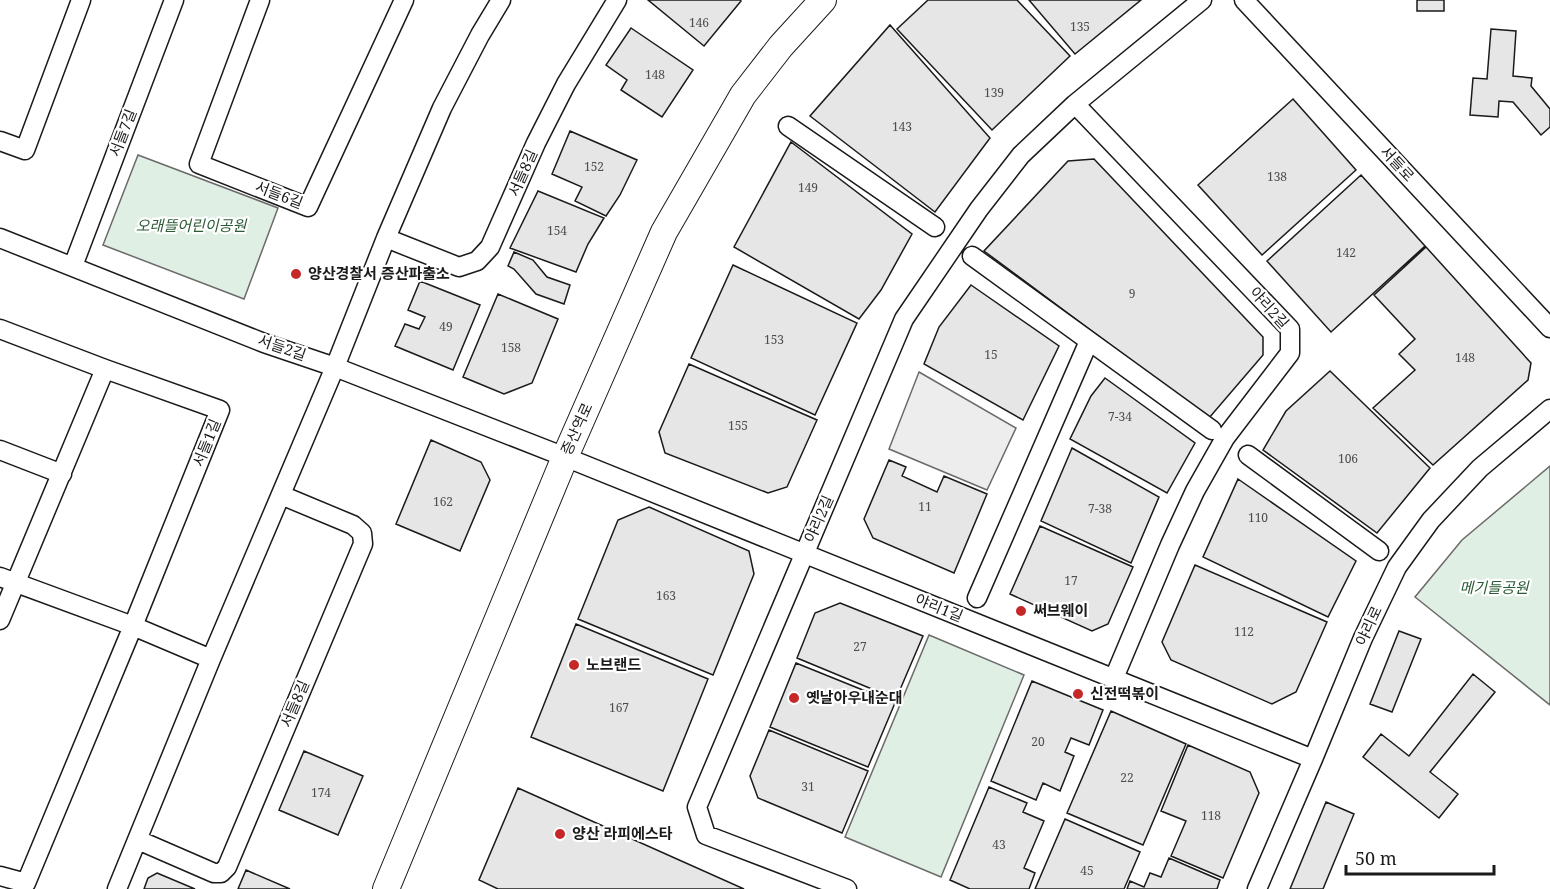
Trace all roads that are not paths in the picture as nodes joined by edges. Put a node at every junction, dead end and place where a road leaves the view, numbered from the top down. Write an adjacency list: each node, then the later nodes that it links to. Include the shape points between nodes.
1 (81, 0): 12 (street, via 25,150)
2 (174, 0): 17 (street, 서들7길)
3 (260, 0): 4 (street, 서들6길, via 199,164 308,207)
4 (405, 0)
5 (501, 0): 15 (street, via 442,108)
6 (617, 0): 15 (street, 서들8길, via 566,84 490,247 477,261 459,267)
7 (823, 0): 27 (street, 증산역로, via 743,95 670,221)
8 (1202, 0): 10 (street, 야리2길)
9 (1244, 0): 18 (street, 서들로)
10 (1075, 104): 31 (street, 야리2길, via 1021,155 966,226 904,319); 37 (street, 야리2길, via 1290,329 1290,353 1225,438 1196,491)
11 (788, 126): 13 (street)
12 (0, 141)
13 (935, 227)
14 (0, 238): 17 (street, 서들2길)
15 (386, 238): 21 (street)
16 (972, 256): 20 (street)
17 (73, 266): 21 (street, 서들2길, via 264,343)
18 (1550, 328)
19 (0, 329): 22 (street, 서들1길)
20 (1089, 341): 24 (street); 33 (street)
21 (335, 367): 27 (street, 서들2길); 29 (street)
22 (105, 369): 28 (street); 35 (street, 서들1길, via 220,410)
23 (1550, 409): 38 (street, 야리로, via 1480,468 1431,520 1397,567)
24 (1212, 430)
25 (0, 450): 28 (street)
26 (1248, 455): 30 (street)
27 (565, 458): 31 (street, 야리1길); 42 (street, 증산역로)
28 (62, 474): 32 (street)
29 (281, 495): 36 (street); 39 (street, 서들8길, via 353,525 362,533 363,544 227,867 214,873)
30 (1378, 551)
31 (804, 554): 37 (street, 야리1길); 43 (street, 야리2길, via 697,807 706,835)
32 (8, 580): 34 (street); 35 (street)
33 (977, 598)
34 (0, 620)
35 (133, 626): 36 (street); 40 (street, 서들1길, via 26,883)
36 (211, 659): 39 (street)
37 (1114, 678): 38 (street, 야리1길)
38 (1313, 759): 44 (street, 야리로)
39 (138, 840): 41 (street)
40 (0, 876)
41 (117, 889)
42 (386, 889)
43 (847, 889)
44 (1257, 889)

